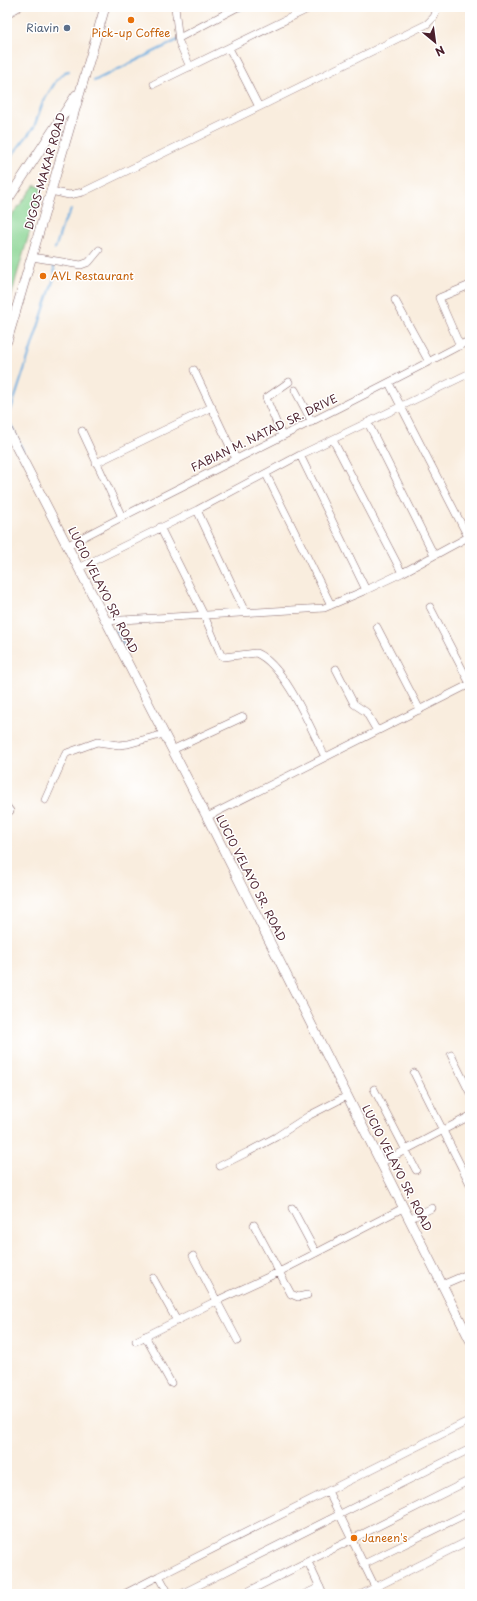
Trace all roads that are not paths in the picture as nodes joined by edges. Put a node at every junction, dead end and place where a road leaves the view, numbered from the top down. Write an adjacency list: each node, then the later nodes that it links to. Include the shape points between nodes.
1 (19, 7): 7 (street)
2 (105, 7): 12 (main road, DIGOS-MAKAR ROAD)
3 (175, 7): 8 (street)
4 (238, 7): 8 (street)
5 (312, 7): 9 (street)
6 (433, 7): 13 (street, via 436,12 427,24)
7 (7, 14)
8 (179, 38): 10 (street)
9 (229, 48): 10 (street); 13 (street)
10 (190, 67): 11 (street)
11 (154, 84)
12 (82, 86): 14 (main road, DIGOS-MAKAR ROAD); 15 (main road)
13 (259, 107): 14 (street, via 83,192 69,195)
14 (51, 191): 17 (main road, DIGOS-MAKAR ROAD)
15 (7, 201)
16 (99, 250): 17 (street, via 89,262 81,265)
17 (32, 257): 21 (main road, DIGOS-MAKAR ROAD)
18 (470, 285): 22 (street, via 439,298)
19 (395, 300): 23 (street)
20 (470, 340): 22 (street, FABIAN M. NATAD SR. DRIVE)
21 (7, 341)
22 (460, 346): 23 (street, FABIAN M. NATAD SR. DRIVE)
23 (429, 362): 27 (street, FABIAN M. NATAD SR. DRIVE)
24 (194, 370): 30 (street)
25 (470, 373): 29 (street)
26 (289, 382): 35 (street, via 266,398)
27 (389, 383): 29 (street); 31 (street, FABIAN M. NATAD SR. DRIVE)
28 (295, 390): 31 (street)
29 (401, 406): 32 (street); 44 (street)
30 (212, 407): 38 (street); 39 (street)
31 (312, 422): 35 (street, FABIAN M. NATAD SR. DRIVE)
32 (368, 423): 36 (street); 46 (street)
33 (7, 429): 45 (main road, LUCIO VELAYO SR. ROAD)
34 (82, 431): 39 (street)
35 (282, 436): 38 (street, FABIAN M. NATAD SR. DRIVE)
36 (333, 440): 37 (street); 48 (street)
37 (300, 455): 40 (street); 49 (street)
38 (236, 459): 42 (street, FABIAN M. NATAD SR. DRIVE)
39 (96, 463): 42 (street)
40 (266, 474): 41 (street); 50 (street)
41 (197, 510): 43 (street); 52 (street)
42 (122, 517): 45 (street, FABIAN M. NATAD SR. DRIVE)
43 (160, 527): 47 (street); 53 (street)
44 (469, 537): 46 (street)
45 (68, 545): 47 (main road, LUCIO VELAYO SR. ROAD)
46 (434, 555): 48 (street)
47 (79, 568): 54 (main road, LUCIO VELAYO SR. ROAD)
48 (402, 573): 49 (street)
49 (366, 590): 50 (street)
50 (331, 605): 52 (street, via 324,608)
51 (430, 607): 57 (street)
52 (245, 612): 53 (street)
53 (204, 615): 54 (street); 63 (street, via 223,656 256,652 272,664 294,696)
54 (105, 621): 61 (main road, LUCIO VELAYO SR. ROAD)
55 (377, 627): 58 (street)
56 (336, 669): 60 (street, via 354,704 366,712)
57 (469, 686): 58 (street)
58 (420, 710): 60 (street)
59 (243, 717): 62 (street)
60 (377, 731): 63 (street)
61 (164, 734): 62 (main road, LUCIO VELAYO SR. ROAD); 64 (street, via 128,744 97,742 67,753)
62 (172, 750): 65 (main road, LUCIO VELAYO SR. ROAD)
63 (325, 757): 65 (street)
64 (45, 800)
65 (207, 817): 70 (main road, LUCIO VELAYO SR. ROAD)
66 (451, 1055): 69 (street)
67 (414, 1073): 72 (street)
68 (374, 1090): 73 (street)
69 (470, 1093)
70 (347, 1096): 74 (main road, LUCIO VELAYO SR. ROAD); 75 (street)
71 (470, 1116): 72 (street)
72 (442, 1131): 73 (street); 77 (street)
73 (405, 1150): 74 (street); 76 (street)
74 (381, 1163): 79 (main road, LUCIO VELAYO SR. ROAD)
75 (220, 1166)
76 (416, 1170)
77 (470, 1184)
78 (292, 1208): 83 (street)
79 (403, 1208): 81 (main road, LUCIO VELAYO SR. ROAD); 83 (street)
80 (432, 1208): 81 (street)
81 (408, 1219): 88 (main road, LUCIO VELAYO SR. ROAD)
82 (254, 1225): 85 (street)
83 (316, 1253): 85 (street)
84 (193, 1256): 90 (street)
85 (279, 1272): 89 (street, via 291,1294 298,1297); 90 (street)
86 (470, 1273): 88 (street)
87 (153, 1278): 91 (street)
88 (442, 1285): 93 (main road, LUCIO VELAYO SR. ROAD)
89 (307, 1295)
90 (216, 1301): 91 (street); 95 (street)
91 (177, 1321): 92 (street)
92 (145, 1336): 94 (street); 96 (street)
93 (470, 1340)
94 (136, 1341)
95 (238, 1341)
96 (171, 1383)
97 (470, 1420): 100 (street)
98 (470, 1449): 102 (street)
99 (470, 1480): 103 (street)
100 (328, 1490): 102 (street); 107 (street)
101 (470, 1512): 106 (street)
102 (340, 1514): 103 (street); 112 (street)
103 (352, 1540): 105 (street); 106 (street)
104 (470, 1540): 109 (street)
105 (308, 1562): 108 (street); 113 (street)
106 (364, 1564): 109 (street)
107 (159, 1576): 110 (street); 111 (street)
108 (320, 1586): 114 (street); 115 (street)
109 (376, 1587): 116 (street)
110 (124, 1594)
111 (168, 1594)
112 (181, 1594)
113 (243, 1594)
114 (305, 1594)
115 (323, 1594)
116 (362, 1594)

